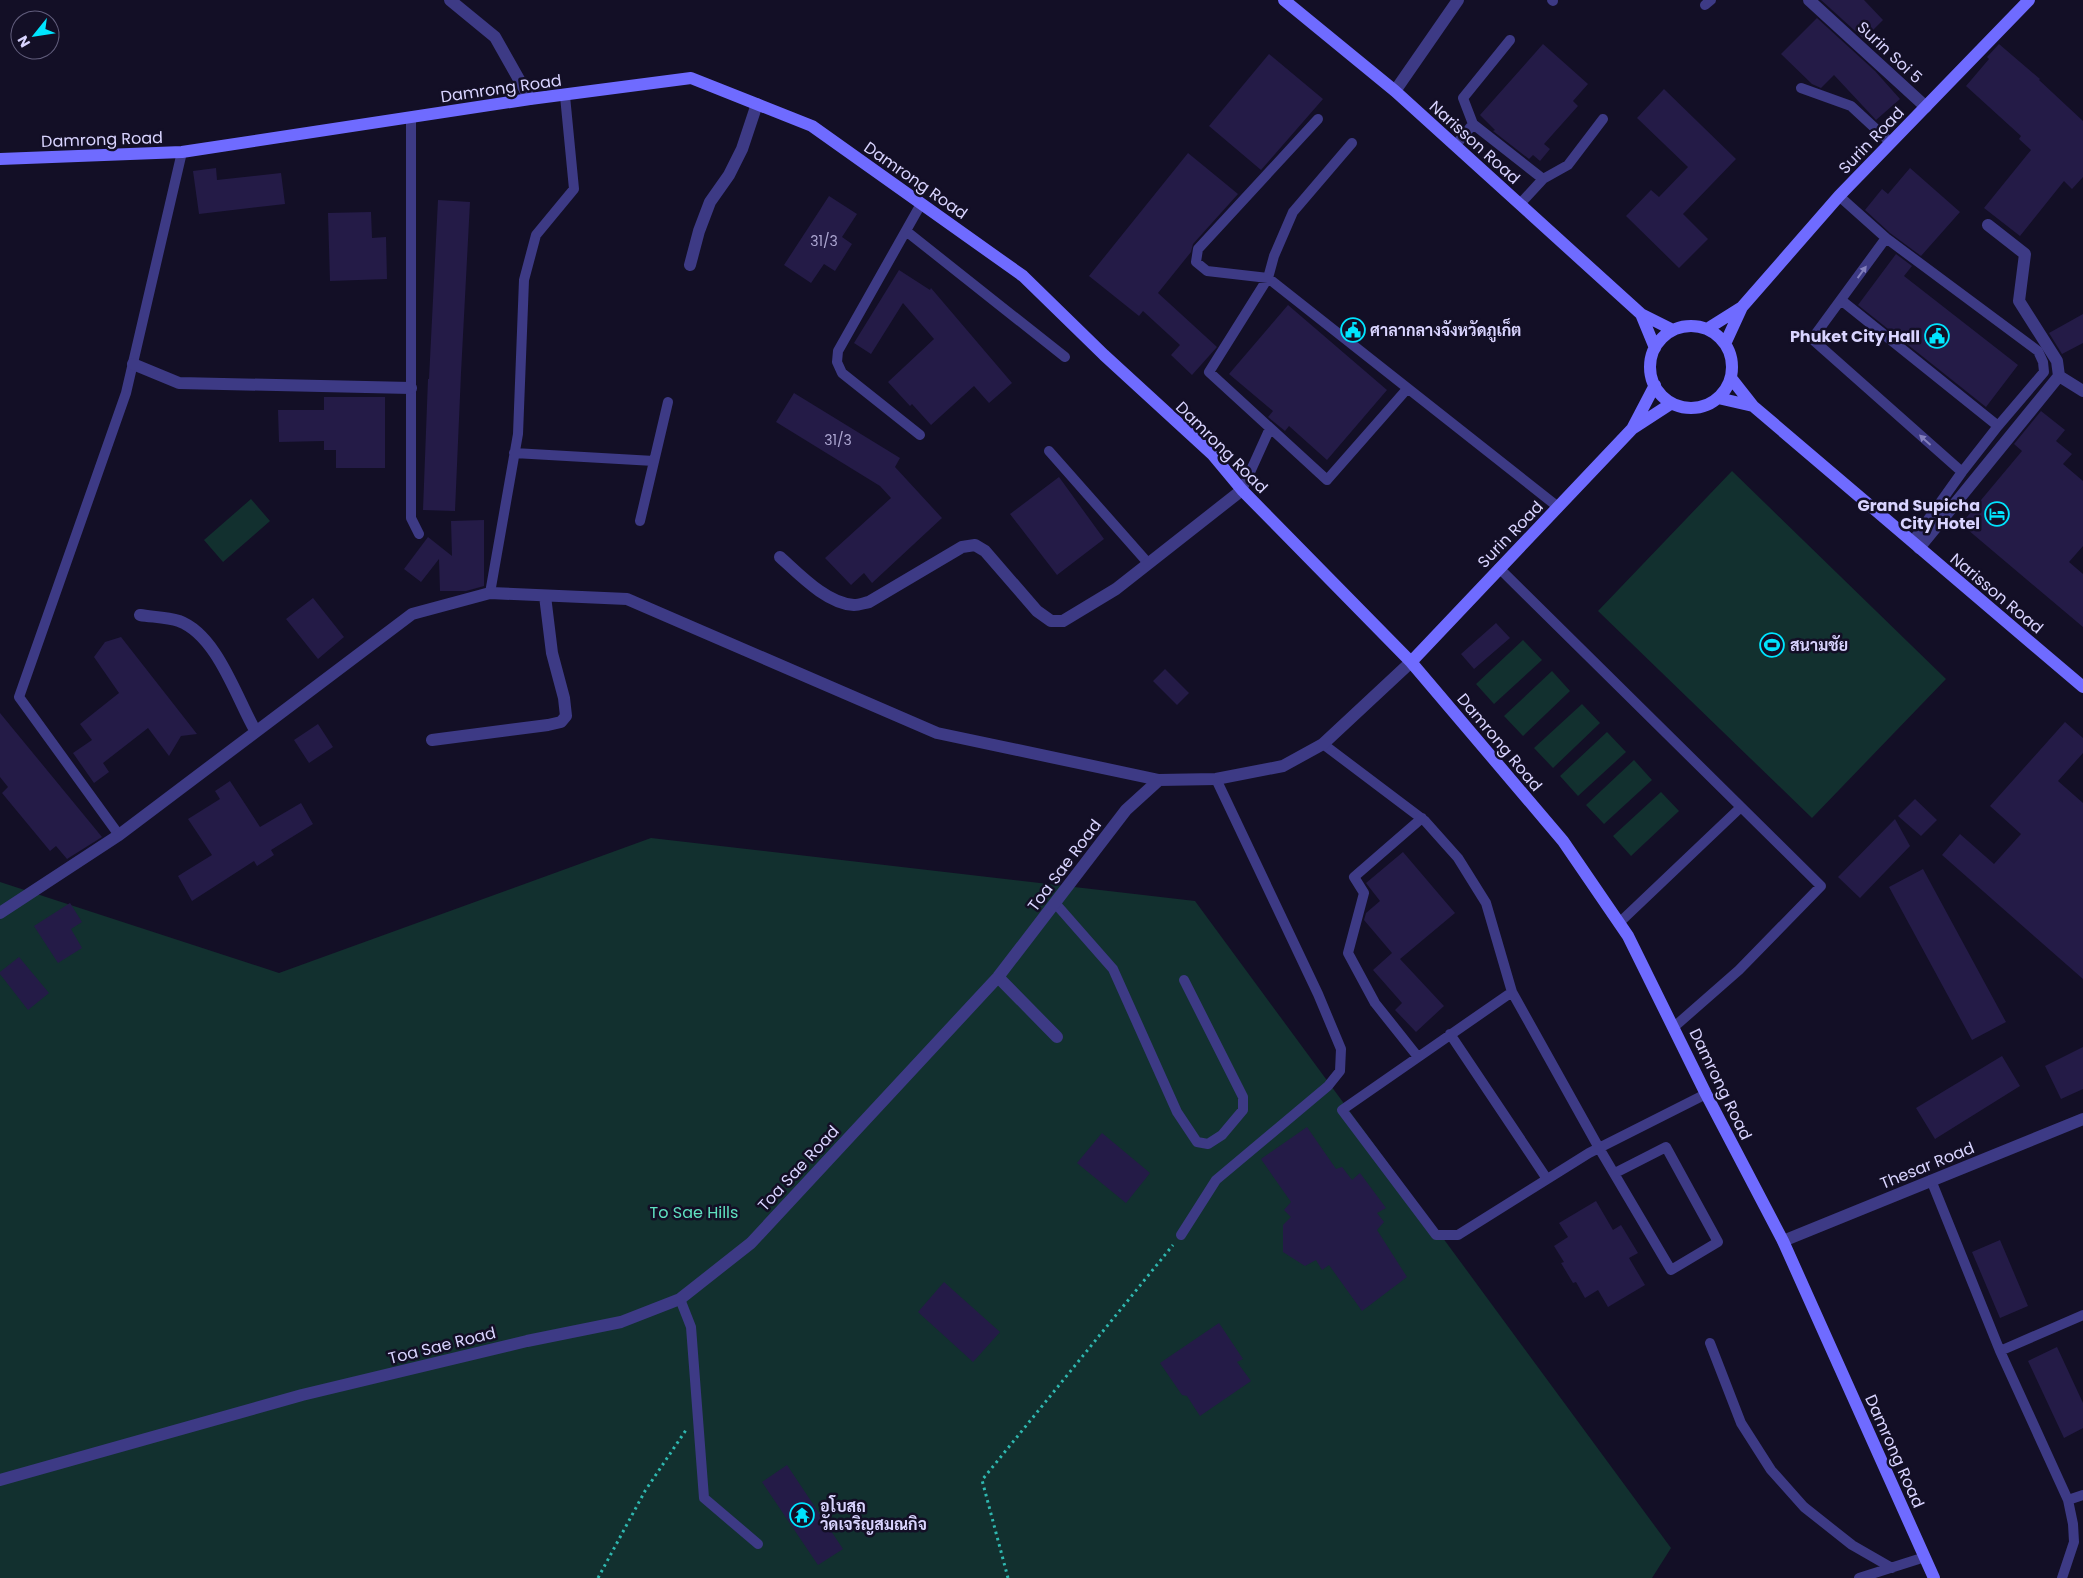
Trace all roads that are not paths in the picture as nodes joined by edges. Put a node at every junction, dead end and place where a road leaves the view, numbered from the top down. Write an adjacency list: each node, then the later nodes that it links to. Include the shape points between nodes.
1 (450, 0): 10 (street, via 495,37)
2 (1284, 0): 8 (street, Narisson Road)
3 (1458, 0): 8 (street)
4 (1809, 0): 12 (street, Surin Soi 5)
5 (2029, 0): 12 (street, Surin Road)
6 (1510, 40): 16 (lane, via 1463,98)
7 (1801, 88): 18 (lane, via 1851,106)
8 (1395, 91): 19 (street, Narisson Road)
9 (565, 96): 10 (street, Damrong Road); 11 (street, Damrong Road, via 691,78); 55 (lane, via 574,189 536,235 524,280 518,434)
10 (530, 99): 13 (street, Damrong Road)
11 (756, 104): 24 (street, Damrong Road, via 812,126); 29 (street, via 742,149 710,202)
12 (1926, 107): 18 (street, Surin Road)
13 (411, 117): 20 (street, Damrong Road); 43 (lane)
14 (1318, 119): 30 (lane, via 1198,249 1196,262 1207,271)
15 (1603, 119): 22 (lane, via 1568,165)
16 (1473, 124): 19 (lane); 22 (lane)
17 (1352, 143): 30 (lane, via 1293,212)
18 (1891, 143): 23 (street, Surin Road)
19 (1455, 146): 25 (street, Narisson Road)
20 (182, 152): 21 (street, Damrong Road); 39 (lane)
21 (0, 159)
22 (1543, 179): 25 (lane)
23 (1839, 196): 28 (lane); 32 (street, Surin Road)
24 (921, 204): 27 (lane); 58 (street, Damrong Road, via 1023,276 1212,454)
25 (1520, 204): 33 (street, Narisson Road)
26 (1988, 226): 40 (street, via 2025,254 2019,301 2057,361)
27 (906, 231): 38 (lane); 53 (lane, via 838,351 837,362 842,373)
28 (1886, 238): 31 (lane, one-way to 28); 50 (lane, via 2038,351 2044,372)
29 (690, 265)
30 (1268, 278): 44 (lane); 51 (lane, via 1209,372)
31 (1841, 300): 50 (lane); 57 (lane, one-way to 31, via 1812,339)
32 (1742, 307): 35 (street, Surin Road); 36 (street, Surin Road)
33 (1641, 314): 34 (street, Narisson Road); 37 (street, Narisson Road)
34 (1673, 330): 35 (street, via 1696,326); 37 (street)
35 (1707, 330): 36 (street)
36 (1725, 344): 41 (street, via 1730,354)
37 (1655, 348): 42 (street, via 1651,373)
38 (1065, 357)
39 (133, 364): 43 (street, via 179,383); 78 (lane, via 126,393 19,697)
40 (2059, 376): 45 (street); 62 (street)
41 (1731, 378): 46 (street); 49 (street, Narisson Road)
42 (1655, 385): 48 (street); 52 (street, Surin Road)
43 (411, 388): 61 (lane, via 411,518)
44 (1407, 389): 51 (lane, via 1327,480); 59 (lane)
45 (2083, 391)
46 (1718, 398): 48 (street, via 1696,408); 49 (street, Narisson Road)
47 (668, 402): 56 (lane)
48 (1672, 403): 52 (street, Surin Road)
49 (1753, 406): 62 (street, Narisson Road)
50 (1998, 426): 57 (lane)
51 (1270, 428): 58 (lane)
52 (1632, 428): 59 (street, Surin Road)
53 (920, 434)
54 (1049, 451): 64 (lane)
55 (514, 453): 56 (lane); 66 (lane)
56 (654, 461): 60 (lane)
57 (1962, 472): 62 (lane)
58 (1242, 490): 64 (street); 69 (street, Damrong Road)
59 (1558, 507): 65 (street, Surin Road)
60 (640, 521)
61 (419, 534)
62 (1916, 545): 70 (street, Narisson Road)
63 (780, 557): 64 (street, via 817,590 854,605 869,602 962,547 975,545 985,551 1037,611 1051,621 1063,621 1116,589)
64 (1148, 563)
65 (1499, 568): 69 (street, Surin Road); 76 (lane)
66 (490, 593): 67 (street); 71 (street, via 412,614)
67 (545, 596): 72 (street, via 552,652 566,716 561,722 548,725); 75 (street, via 627,599 937,733)
68 (140, 615): 71 (street, via 178,620 204,639)
69 (1411, 662): 73 (street); 81 (street, Damrong Road, via 1562,841)
70 (2083, 688)
71 (255, 730): 78 (street)
72 (432, 740)
73 (1323, 744): 74 (street, via 1283,766); 77 (lane)
74 (1216, 779): 75 (street); 95 (lane, via 1318,994 1341,1049 1340,1071 1328,1086 1216,1180)
75 (1158, 780): 79 (street, Toa Sae Road, via 1126,810)
76 (1741, 807): 81 (lane); 85 (lane, via 1822,886 1739,970)
77 (1422, 818): 84 (lane, via 1458,858 1486,903); 88 (lane, via 1354,877 1364,893 1348,953 1375,1003)
78 (119, 835): 80 (street)
79 (1055, 903): 82 (street, Toa Sae Road); 83 (lane, via 1113,969 1177,1112 1197,1142 1208,1144 1222,1136 1243,1110 1243,1097)
80 (0, 913)
81 (1619, 923): 85 (street, Damrong Road)
82 (998, 977): 87 (street); 97 (street, Toa Sae Road, via 751,1243)
83 (1184, 980)
84 (1512, 992): 86 (lane); 91 (lane)
85 (1674, 1027): 89 (street, Damrong Road)
86 (1450, 1034): 88 (lane); 93 (lane)
87 (1057, 1037)
88 (1418, 1057): 93 (lane, via 1342,1110 1436,1234 1458,1235)
89 (1706, 1094): 91 (lane); 96 (street, Damrong Road)
90 (2083, 1119): 94 (street, Thesar Road)
91 (1599, 1148): 92 (lane); 93 (lane)
92 (1615, 1173): 92 (lane, via 1666,1147 1718,1242 1671,1270)
93 (1547, 1179)
94 (1931, 1180): 96 (street, Thesar Road); 100 (lane)
95 (1181, 1235)
96 (1783, 1241): 105 (street, Damrong Road)
97 (680, 1299): 101 (street, Toa Sae Road, via 621,1322 302,1395); 104 (lane, via 691,1327 704,1498)
98 (2083, 1315): 100 (lane)
99 (1710, 1342): 106 (lane, via 1741,1423 1771,1470 1804,1507 1845,1540)
100 (2000, 1350): 103 (lane)
101 (0, 1480)
102 (2083, 1495): 103 (lane)
103 (2068, 1500): 109 (lane, via 2074,1542)
104 (758, 1544)
105 (1925, 1558): 106 (lane); 108 (street, Damrong Road)
106 (1892, 1568): 107 (lane)
107 (1859, 1578)
108 (1934, 1578)
109 (2062, 1578)

